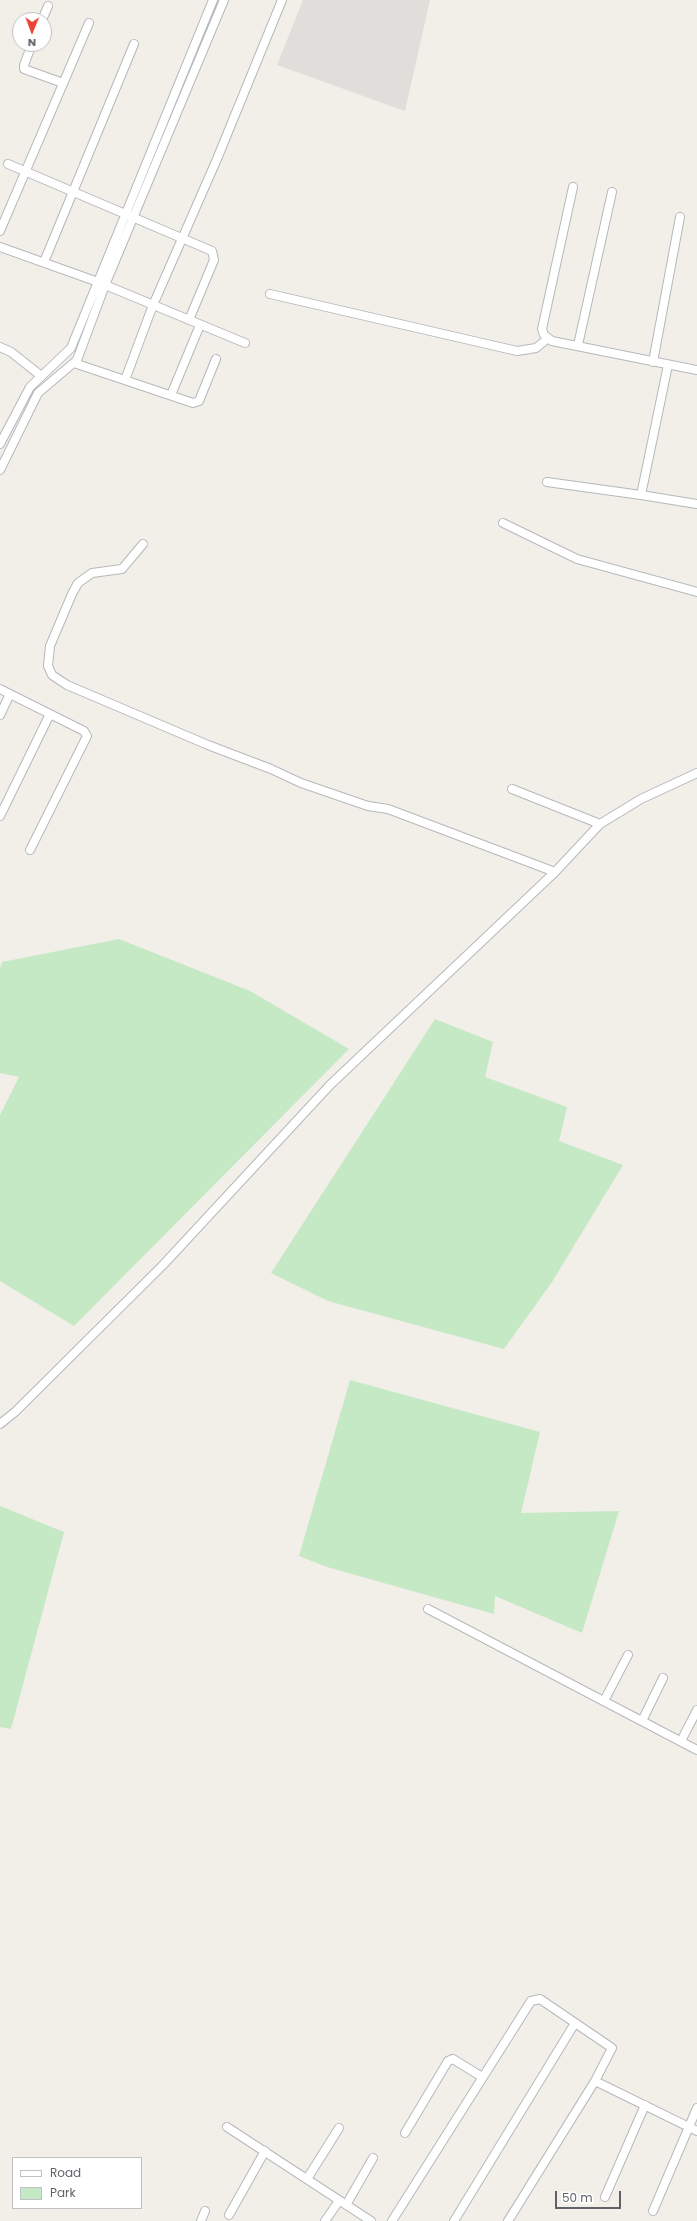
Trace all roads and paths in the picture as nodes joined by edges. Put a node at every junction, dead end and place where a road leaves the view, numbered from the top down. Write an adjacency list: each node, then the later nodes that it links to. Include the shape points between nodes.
1 (213, 0): 15 (street)
2 (224, 0): 16 (street)
3 (282, 0): 19 (street)
4 (48, 6): 5 (street)
5 (45, 12)
6 (89, 23): 9 (street)
7 (134, 44): 13 (street)
8 (29, 52): 9 (street, via 24,69)
9 (63, 83): 11 (street)
10 (8, 164): 11 (street)
11 (26, 171): 13 (street); 18 (street)
12 (573, 187): 27 (street, via 542,330)
13 (74, 192): 15 (street); 21 (street)
14 (612, 192): 29 (street)
15 (126, 213): 16 (street); 22 (street)
16 (134, 216): 19 (street); 22 (street)
17 (680, 217): 32 (street)
18 (0, 231)
19 (182, 237): 24 (street); 25 (street, via 212,251 214,258)
20 (0, 247): 21 (street)
21 (44, 262): 22 (street)
22 (102, 284): 24 (street); 33 (street); 36 (street, via 71,348)
23 (270, 294): 27 (street, via 517,351 536,348)
24 (153, 305): 25 (street); 37 (street)
25 (189, 320): 26 (street)
26 (200, 325): 28 (street); 38 (street)
27 (547, 340): 29 (street)
28 (245, 343)
29 (578, 345): 32 (street)
30 (0, 347): 36 (street, via 11,352)
31 (216, 359): 38 (street, via 199,401 193,403)
32 (653, 362): 34 (street)
33 (74, 363): 37 (street); 40 (street, via 38,393)
34 (668, 364): 35 (street); 42 (street)
35 (697, 370)
36 (40, 375): 39 (street, via 30,387)
37 (124, 380): 38 (street)
38 (171, 395)
39 (0, 444)
40 (0, 470)
41 (548, 482): 42 (street)
42 (641, 495): 43 (street)
43 (697, 504)
44 (503, 523): 46 (street, via 577,559)
45 (143, 544): 56 (street, via 122,569 92,573 78,583 50,646 48,666 52,675 82,691 208,745 271,768 301,783 368,806 388,809)
46 (697, 592)
47 (0, 689): 48 (street)
48 (10, 694): 49 (street); 50 (street)
49 (50, 714): 53 (street); 55 (street, via 84,731 86,740)
50 (0, 715)
51 (697, 773): 54 (street, via 641,799)
52 (512, 789): 54 (street)
53 (0, 816)
54 (600, 824): 56 (street)
55 (30, 850)
56 (555, 872): 57 (street, via 330,1085 163,1265)
57 (0, 1424)
58 (428, 1609): 61 (street)
59 (628, 1656): 61 (street)
60 (663, 1678): 63 (street)
61 (604, 1701): 63 (street)
62 (697, 1710): 64 (street)
63 (642, 1721): 64 (street)
64 (681, 1741): 65 (street)
65 (697, 1750)
66 (575, 2023): 67 (street, via 540,1999 531,2001); 68 (street, via 612,2048); 88 (street)
67 (482, 2077): 75 (street, via 453,2059 448,2061); 87 (street)
68 (595, 2081): 69 (street); 89 (street)
69 (645, 2105): 72 (street); 79 (street)
70 (697, 2108): 72 (street)
71 (227, 2127): 76 (street)
72 (688, 2127): 74 (street); 82 (street)
73 (339, 2128): 78 (street)
74 (697, 2131)
75 (405, 2133)
76 (265, 2151): 78 (street); 83 (street)
77 (373, 2158): 80 (street)
78 (307, 2180): 80 (street)
79 (605, 2197)
80 (342, 2203): 85 (street); 86 (street)
81 (205, 2211): 84 (street)
82 (653, 2211)
83 (229, 2214)
84 (201, 2221)
85 (325, 2221)
86 (371, 2221)
87 (392, 2221)
88 (454, 2221)
89 (508, 2221)

